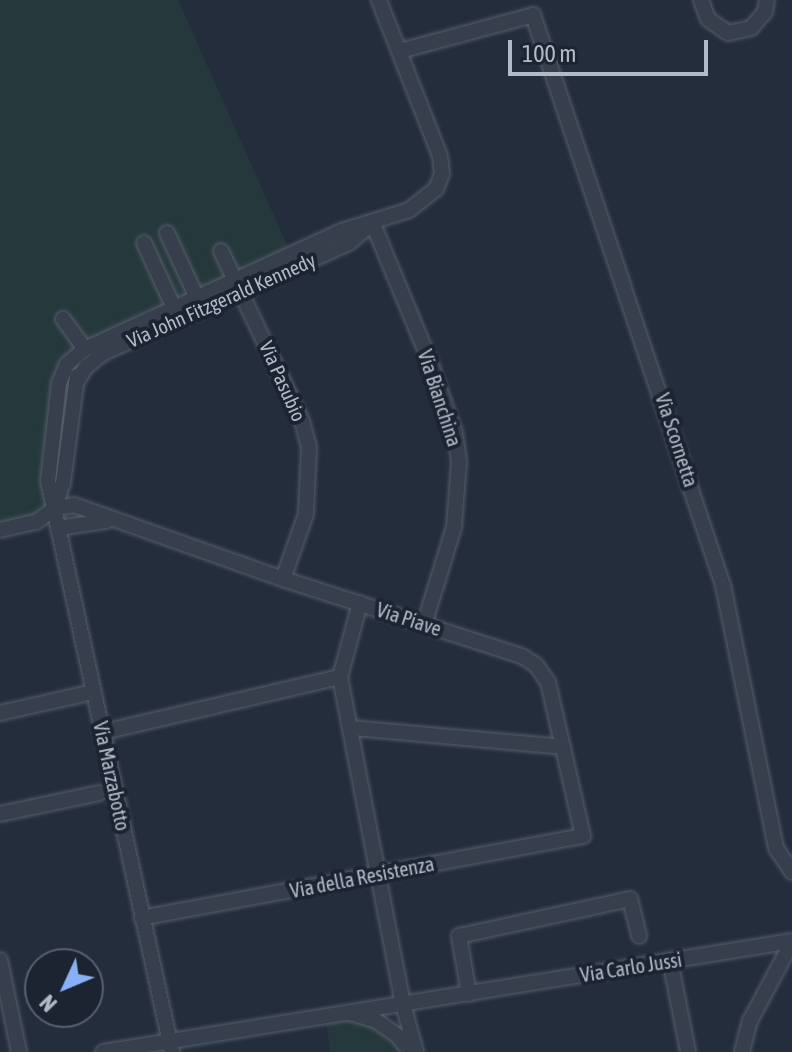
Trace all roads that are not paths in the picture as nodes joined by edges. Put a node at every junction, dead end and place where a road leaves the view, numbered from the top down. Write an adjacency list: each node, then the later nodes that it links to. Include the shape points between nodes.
1 (379, 0): 5 (street, Via John Fitzgerald Kennedy)
2 (701, 0): 3 (street, via 708,19 728,33 751,28 765,12)
3 (767, 0)
4 (531, 7): 5 (street, Via Scornetta); 32 (street, Via Scornetta, via 723,585 776,848)
5 (400, 51): 6 (street, Via John Fitzgerald Kennedy, via 435,139 442,174 422,202)
6 (373, 224): 10 (street, Via John Fitzgerald Kennedy, via 342,231); 22 (street, Via Bianchina, via 429,359 455,433 459,462 454,527)
7 (167, 233): 11 (street)
8 (144, 243): 12 (street)
9 (221, 251): 10 (street, Via Pasubio)
10 (239, 286): 11 (street, Via John Fitzgerald Kennedy); 15 (street, Via John Fitzgerald Kennedy, via 103,353); 20 (street, Via Pasubio, via 309,447 306,514)
11 (197, 298): 12 (street, Via John Fitzgerald Kennedy)
12 (174, 308): 14 (street, Via John Fitzgerald Kennedy)
13 (63, 319): 14 (street)
14 (85, 349): 15 (street); 16 (street, Via John Fitzgerald Kennedy, via 67,364 59,383 48,481)
15 (76, 383): 16 (street, via 63,483)
16 (54, 509): 17 (street, Via Piave, via 74,505); 18 (street, Via Marzabotto); 19 (street, via 36,522)
17 (111, 520): 18 (street, Via Piave); 20 (street, Via Piave)
18 (58, 528): 27 (street, Via Marzabotto)
19 (0, 530)
20 (283, 579): 21 (street, Via Piave)
21 (360, 603): 22 (street, Via Piave); 23 (street)
22 (424, 625): 28 (street, Via Piave, via 536,665 548,682)
23 (340, 677): 26 (street); 27 (street)
24 (84, 694): 25 (street)
25 (0, 713)
26 (352, 728): 28 (street); 33 (street)
27 (103, 732): 34 (street, Via Marzabotto)
28 (563, 747): 31 (street, Via Piave)
29 (100, 793): 30 (street)
30 (0, 814)
31 (583, 836): 33 (street, Via della Resistenza)
32 (792, 872)
33 (380, 873): 34 (street, Via della Resistenza); 40 (street)
34 (142, 918): 42 (street, Via Marzabotto)
35 (639, 936): 39 (street, Via Carlo Jussi, via 630,899 459,936)
36 (792, 941): 38 (street, Via Carlo Jussi); 47 (street, via 750,1021)
37 (0, 960): 43 (street)
38 (670, 960): 39 (street, Via Carlo Jussi); 46 (street)
39 (469, 994): 40 (street, Via Carlo Jussi)
40 (403, 1004): 41 (street, Via Carlo Jussi); 45 (street)
41 (346, 1011): 42 (street, Via Carlo Jussi); 45 (street, via 375,1020)
42 (171, 1047): 44 (street, Via Carlo Jussi)
43 (19, 1052)
44 (103, 1052)
45 (413, 1052)
46 (688, 1052)
47 (742, 1052)

